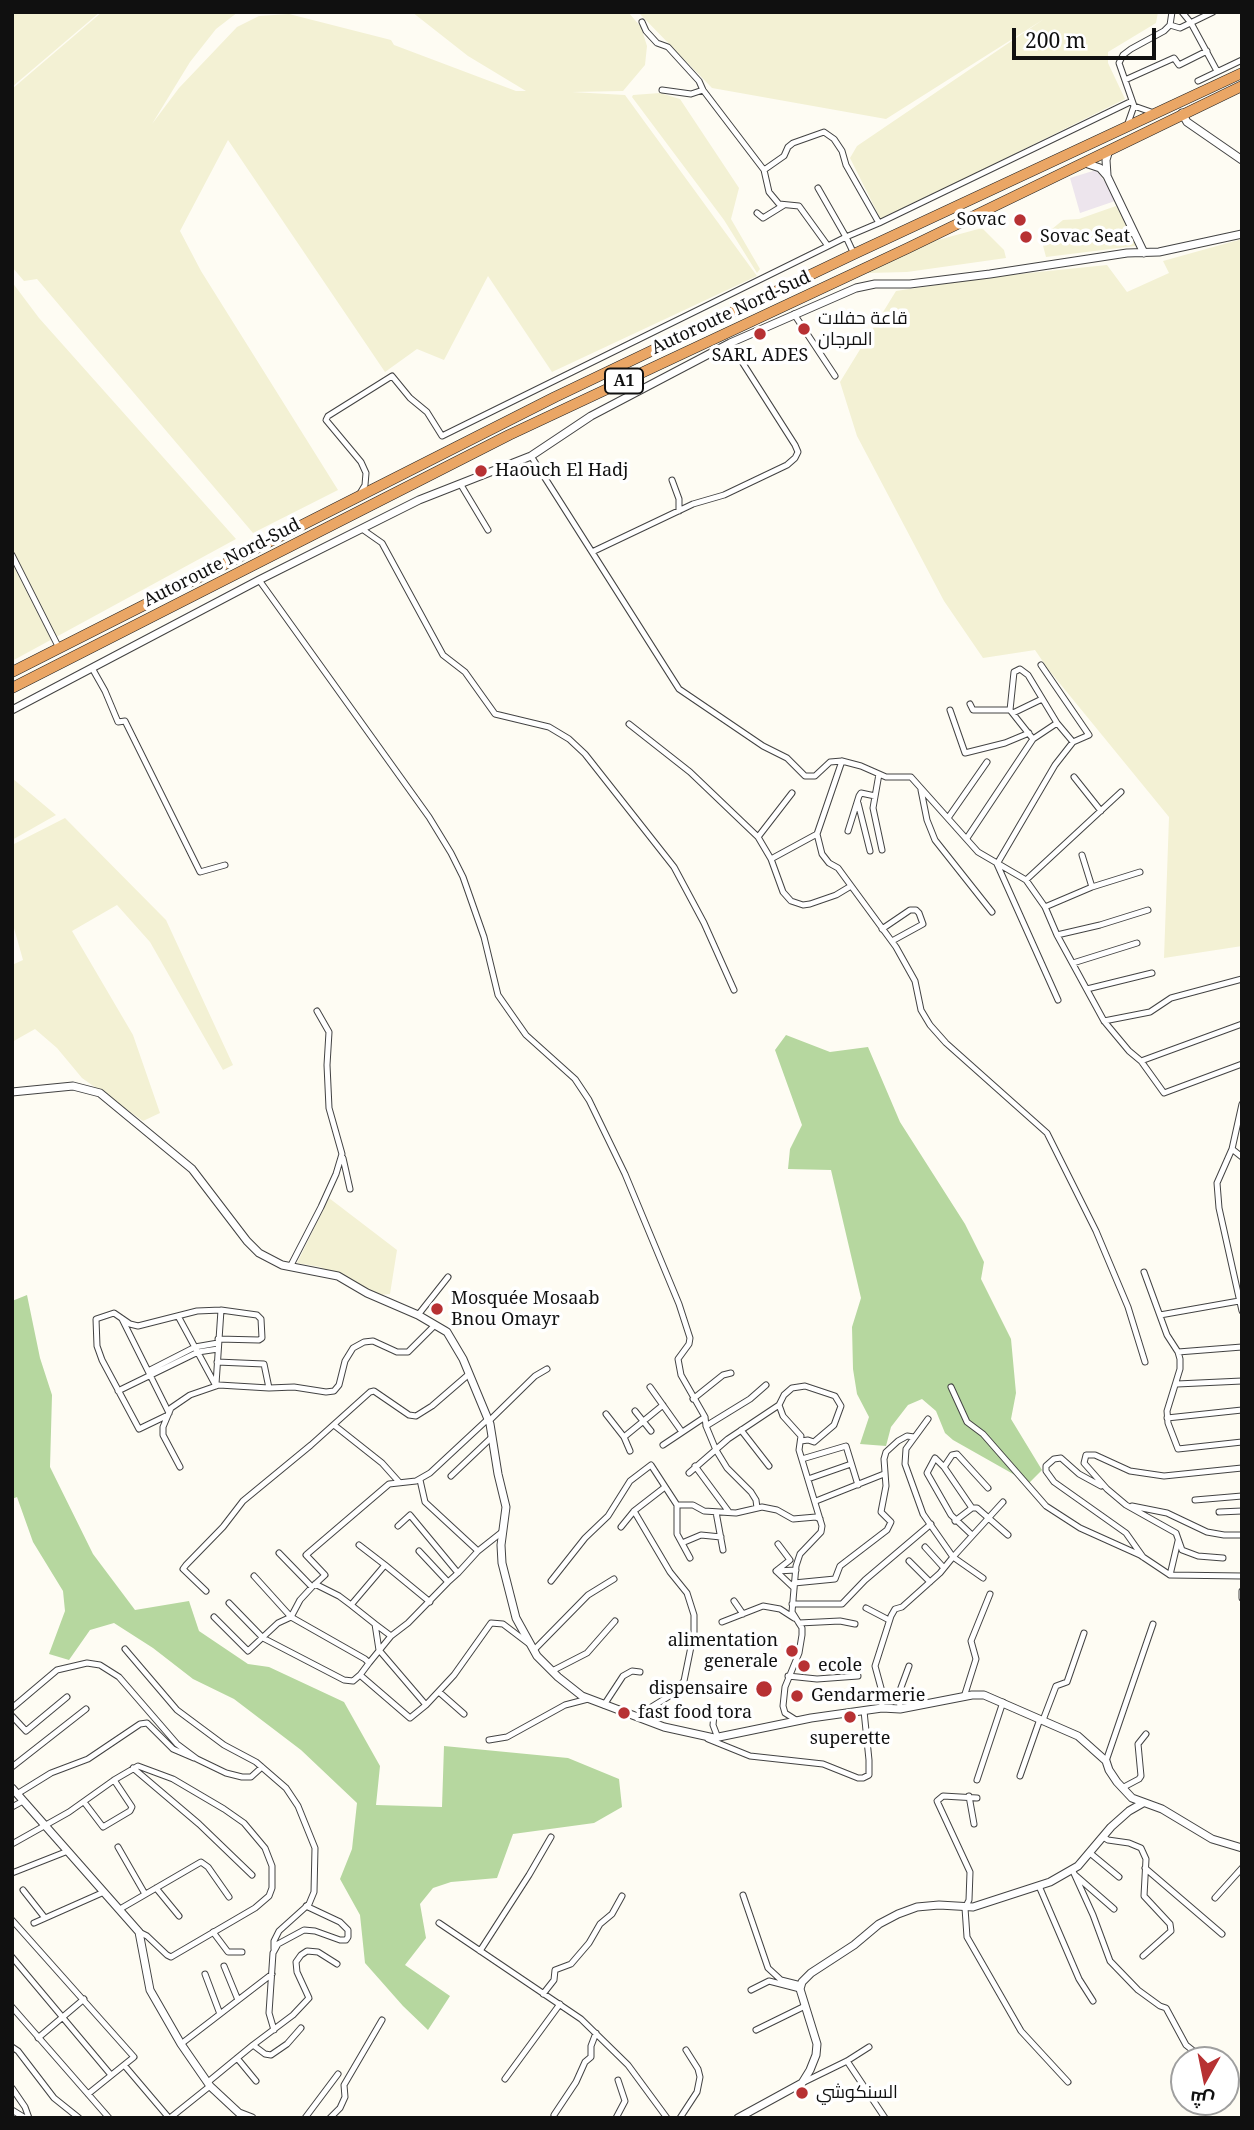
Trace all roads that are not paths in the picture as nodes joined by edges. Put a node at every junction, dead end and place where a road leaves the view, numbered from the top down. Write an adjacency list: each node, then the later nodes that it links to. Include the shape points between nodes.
1 (1172, 12): 6 (street)
2 (1182, 12): 5 (street)
3 (1213, 12): 5 (street)
4 (642, 22): 15 (street)
5 (1191, 23): 6 (street, via 1180,28); 7 (street)
6 (1170, 25): 11 (street, via 1124,55 1119,63)
7 (1207, 51): 9 (street); 11 (street, via 1179,65 1174,58)
8 (1242, 60): 9 (street)
9 (1217, 71): 12 (street)
10 (1242, 73): 17 (highway, Autoroute Nord-Sud / A1)
11 (1125, 80): 16 (street)
12 (1198, 81)
13 (1242, 86): 18 (highway, Autoroute Nord-Sud / A1)
14 (662, 90): 15 (street, via 691,94)
15 (703, 90): 23 (street)
16 (1133, 104): 17 (street); 19 (street); 28 (street)
17 (1154, 113): 19 (highway, Autoroute Nord-Sud / A1)
18 (1182, 113): 20 (highway, Autoroute Nord-Sud / A1); 21 (street, via 1187,122)
19 (1127, 126): 33 (highway, Autoroute Nord-Sud / A1)
20 (1109, 150): 22 (highway, Autoroute Nord-Sud / A1); 24 (street)
21 (1242, 160)
22 (1085, 163): 24 (street); 53 (highway, Autoroute Nord-Sud / A1, via 509,435)
23 (764, 170): 26 (street, via 769,192); 28 (street, via 793,143 824,132 842,151)
24 (1107, 176): 32 (street)
25 (818, 188): 30 (street)
26 (784, 205): 27 (street, via 763,218); 31 (street, via 799,206)
27 (757, 214)
28 (879, 223): 30 (street)
29 (1242, 234): 32 (street)
30 (846, 237): 31 (street); 33 (street)
31 (828, 246): 37 (street)
32 (1144, 253): 34 (street, via 951,279 869,285)
33 (854, 254): 38 (highway, Autoroute Nord-Sud / A1)
34 (794, 314): 35 (street); 36 (street)
35 (730, 343): 39 (street, via 591,416); 43 (street, via 797,452 787,465)
36 (835, 376)
37 (442, 436): 38 (street); 42 (street, via 427,412 392,376 328,415 326,420 366,473)
38 (449, 450): 42 (highway, Autoroute Nord-Sud / A1)
39 (531, 456): 41 (street); 46 (street)
40 (672, 480): 43 (street)
41 (461, 485): 44 (street); 45 (street)
42 (358, 496): 49 (highway, Autoroute Nord-Sud / A1)
43 (680, 511): 46 (street)
44 (362, 529): 48 (street); 99 (street, via 382,543 443,655 465,672 495,714 549,727 585,754 674,867)
45 (488, 530)
46 (592, 552): 63 (street, via 680,689 787,758 805,776 815,776 830,762)
47 (12, 555): 49 (street)
48 (259, 580): 51 (street); 141 (street, via 451,853 484,937 498,995 526,1035 575,1079 598,1118 680,1304 690,1339 677,1363)
49 (59, 648): 52 (highway, Autoroute Nord-Sud / A1)
50 (1041, 665): 62 (street, via 1089,735)
51 (92, 668): 56 (street); 83 (street, via 118,722 125,721 200,872)
52 (12, 672)
53 (12, 688)
54 (1042, 699): 58 (street); 58 (street, via 1028,675 1016,670); 59 (street)
55 (970, 704): 58 (street, via 973,710)
56 (12, 710)
57 (950, 710): 61 (street, via 965,753)
58 (1011, 711): 61 (street)
59 (1057, 723): 61 (street); 62 (street)
60 (629, 724): 76 (street, via 690,772)
61 (1031, 736): 77 (street)
62 (1073, 742): 82 (street)
63 (842, 761): 65 (street); 75 (street)
64 (987, 762): 73 (street)
65 (878, 774): 67 (street, via 906,775); 70 (street)
66 (1074, 778): 72 (street)
67 (920, 788): 73 (street); 90 (street, via 935,840)
68 (1121, 792): 72 (street)
69 (792, 793): 76 (street)
70 (875, 796): 71 (street, via 861,793); 78 (street)
71 (858, 800): 74 (street); 79 (street)
72 (1101, 811): 85 (street)
73 (948, 818): 77 (street)
74 (848, 831)
75 (817, 834): 81 (street); 86 (street, via 822,854)
76 (758, 837): 81 (street)
77 (967, 838): 82 (street)
78 (881, 850)
79 (870, 851)
80 (1082, 855): 87 (street)
81 (771, 859): 86 (street, via 791,901 810,904)
82 (997, 864): 85 (street); 100 (street)
83 (225, 865)
84 (1140, 872): 87 (street)
85 (1026, 880): 88 (street)
86 (850, 886): 91 (street)
87 (1092, 887): 88 (street)
88 (1045, 907): 92 (street)
89 (1148, 910): 92 (street)
90 (992, 912)
91 (882, 929): 93 (street); 93 (street, via 911,910 919,913 923,924)
92 (1057, 935): 95 (street)
93 (892, 941): 128 (street, via 915,981 921,1010 930,1025 1047,1133 1096,1231)
94 (1137, 943): 95 (street)
95 (1073, 963): 98 (street)
96 (1152, 973): 98 (street)
97 (1242, 979): 102 (street, via 1171,998 1150,1012)
98 (1087, 989): 102 (street)
99 (734, 990)
100 (1058, 1000)
101 (317, 1011): 109 (street, via 330,1038 329,1108)
102 (1104, 1021): 104 (street)
103 (1242, 1024): 104 (street)
104 (1141, 1060): 105 (street, via 1164,1093)
105 (1242, 1065)
106 (12, 1092): 112 (street, via 73,1086 100,1093 192,1169 259,1252)
107 (1242, 1104): 108 (street)
108 (1232, 1149): 110 (street); 115 (street, via 1217,1183)
109 (342, 1154): 111 (street); 112 (street)
110 (1242, 1157)
111 (350, 1189)
112 (290, 1267): 118 (street, via 330,1273)
113 (1144, 1272): 119 (street)
114 (448, 1277): 118 (street)
115 (1239, 1300): 117 (street); 119 (street)
116 (220, 1310): 120 (street); 123 (street); 123 (street, via 257,1315 262,1338)
117 (1242, 1311)
118 (418, 1315): 122 (street)
119 (1160, 1315): 126 (street)
120 (178, 1316): 121 (street, via 138,1326); 125 (street)
121 (122, 1319): 130 (street); 140 (street, via 114,1313 96,1319 97,1346)
122 (435, 1325): 132 (street, via 451,1337); 139 (street, via 408,1352 373,1341 354,1348 334,1391)
123 (218, 1344): 125 (street); 127 (street)
124 (1242, 1347): 126 (street)
125 (196, 1350): 130 (street); 136 (street)
126 (1178, 1352): 134 (street)
127 (217, 1362): 136 (street); 139 (street, via 264,1364)
128 (1145, 1362)
129 (547, 1368): 151 (street)
130 (149, 1373): 140 (street); 146 (street)
131 (731, 1373): 141 (street)
132 (468, 1374): 151 (street); 153 (street, via 416,1416 371,1391)
133 (1242, 1381): 134 (street)
134 (1177, 1384): 149 (street)
135 (766, 1385): 154 (street)
136 (216, 1386): 139 (street); 146 (street, via 190,1395)
137 (650, 1387): 142 (street)
138 (951, 1387): 217 (street, via 967,1422 1046,1506 1080,1528)
139 (269, 1388)
140 (118, 1391): 146 (street, via 139,1429)
141 (692, 1399): 148 (street)
142 (663, 1405): 152 (street); 157 (street)
143 (779, 1405): 155 (street); 161 (street, via 783,1416 800,1431); 161 (street, via 784,1395 800,1385 829,1393 841,1403 834,1424 818,1440)
144 (1242, 1410): 149 (street)
145 (635, 1412): 152 (street)
146 (168, 1414): 170 (street, via 163,1435)
147 (606, 1414): 159 (street)
148 (705, 1417): 154 (street); 157 (street)
149 (1167, 1418): 162 (street, via 1178,1449)
150 (928, 1419): 160 (street)
151 (489, 1420): 158 (street); 177 (street)
152 (643, 1422): 156 (street); 159 (street)
153 (334, 1425): 178 (street); 237 (street, via 243,1501 183,1569)
154 (706, 1426): 164 (street)
155 (741, 1430): 164 (street); 169 (street)
156 (651, 1431)
157 (682, 1432): 163 (street)
158 (492, 1436): 175 (street); 202 (street, via 506,1507)
159 (624, 1437): 165 (street)
160 (914, 1437): 174 (street, via 907,1436 886,1452); 199 (street, via 905,1464)
161 (801, 1441): 166 (street)
162 (1242, 1443)
163 (663, 1445)
164 (716, 1450): 168 (street); 189 (street, via 751,1492)
165 (630, 1451)
166 (802, 1459): 167 (street, via 846,1446); 176 (street)
167 (851, 1464): 176 (street); 179 (street)
168 (695, 1466): 173 (street); 194 (street)
169 (769, 1466)
170 (180, 1467)
171 (944, 1467): 181 (street, via 956,1454); 190 (street); 198 (street, via 935,1458 926,1473)
172 (1242, 1468): 182 (street, via 1164,1476 1130,1471 1086,1455 1084,1464)
173 (689, 1473)
174 (884, 1474): 179 (street); 236 (street, via 881,1512 891,1522 887,1530 840,1566 835,1580)
175 (451, 1476)
176 (808, 1479): 185 (street)
177 (420, 1480): 178 (street); 214 (street, via 425,1502)
178 (399, 1482): 235 (street, via 389,1485 306,1555 325,1575)
179 (858, 1485): 185 (street)
180 (665, 1487): 187 (street); 191 (street); 232 (street, via 651,1465 633,1478 608,1517)
181 (988, 1488)
182 (1107, 1489): 188 (street); 217 (street, via 1061,1458 1046,1466 1054,1482 1126,1533)
183 (1242, 1496): 184 (street)
184 (1195, 1500)
185 (816, 1502): 197 (street)
186 (1003, 1502): 196 (street)
187 (677, 1505): 193 (street); 208 (street, via 677,1534)
188 (1126, 1505): 205 (street, via 1167,1513 1207,1532); 207 (street, via 1175,1534)
189 (758, 1508): 194 (street); 197 (street, via 770,1508 793,1519)
190 (972, 1508): 196 (street); 198 (street)
191 (634, 1511): 201 (street); 285 (street, via 684,1588 694,1615 684,1681)
192 (1242, 1511): 195 (street)
193 (716, 1512): 194 (street); 206 (street)
194 (730, 1512)
195 (1219, 1512)
196 (987, 1518): 203 (street); 204 (street)
197 (820, 1519): 223 (street, via 822,1531 802,1552)
198 (955, 1521): 203 (street)
199 (930, 1524): 216 (street); 244 (street, via 842,1604)
200 (398, 1526): 226 (street, via 410,1515)
201 (621, 1527)
202 (502, 1532): 214 (street); 260 (street, via 502,1563 516,1618)
203 (972, 1535): 216 (street)
204 (1008, 1535)
205 (1242, 1535)
206 (721, 1536): 208 (street, via 701,1535); 212 (street)
207 (1178, 1541): 219 (street, via 1182,1550); 227 (street)
208 (682, 1543): 218 (street)
209 (778, 1544): 220 (street)
210 (359, 1545): 222 (street)
211 (925, 1547): 224 (street)
212 (723, 1550)
213 (419, 1551): 233 (street)
214 (478, 1551): 226 (street)
215 (279, 1553): 235 (street)
216 (953, 1556): 224 (street); 230 (street)
217 (1144, 1557): 227 (street)
218 (690, 1558)
219 (1223, 1558)
220 (790, 1560): 223 (street); 225 (street)
221 (909, 1561): 234 (street)
222 (385, 1565): 242 (street); 245 (street)
223 (796, 1566): 225 (street); 236 (street)
224 (944, 1569): 234 (street)
225 (776, 1571): 236 (street)
226 (458, 1573): 233 (street)
227 (1170, 1575): 229 (street)
228 (254, 1576): 248 (street)
229 (1242, 1576)
230 (983, 1578)
231 (614, 1579): 260 (street, via 589,1595)
232 (551, 1581)
233 (449, 1582): 242 (street)
234 (930, 1582): 250 (street, via 895,1609)
235 (313, 1585): 245 (street); 248 (street)
236 (794, 1585): 244 (street)
237 (206, 1591)
238 (1242, 1591): 240 (street)
239 (990, 1594): 272 (street, via 971,1642 976,1659)
240 (1242, 1598)
241 (734, 1601): 247 (street)
242 (430, 1602): 258 (street)
243 (229, 1603): 259 (street)
244 (792, 1604): 252 (street)
245 (351, 1605): 254 (street)
246 (866, 1608): 250 (street)
247 (743, 1614): 252 (street, via 763,1606 780,1609); 253 (street)
248 (291, 1617): 259 (street); 263 (street)
249 (214, 1618): 259 (street, via 248,1651)
250 (889, 1620): 279 (street, via 875,1666)
251 (615, 1621): 265 (street, via 587,1653)
252 (798, 1621): 256 (street); 268 (street, via 802,1631 799,1653)
253 (722, 1622)
254 (375, 1624): 258 (street); 262 (street)
255 (1153, 1624): 293 (street)
256 (855, 1625)
257 (1084, 1633): 286 (street, via 1067,1682 1056,1686)
258 (391, 1636): 262 (street)
259 (262, 1637): 267 (street, via 344,1680 353,1681)
260 (532, 1648): 265 (street); 270 (street, via 503,1624 491,1623)
261 (125, 1649): 295 (street, via 177,1710)
262 (380, 1650): 263 (street); 275 (street)
263 (369, 1663): 267 (street)
264 (909, 1666): 281 (street, via 899,1692)
265 (552, 1671): 273 (street)
266 (640, 1672): 276 (street, via 623,1676)
267 (360, 1675): 275 (street, via 407,1717)
268 (788, 1676): 269 (street); 287 (street, via 783,1710)
269 (858, 1676)
270 (439, 1692): 275 (street); 283 (street)
271 (66, 1697): 284 (street, via 26,1731)
272 (964, 1697): 274 (street, via 984,1695); 281 (street)
273 (588, 1699): 276 (street); 291 (street, via 565,1705 511,1735)
274 (1003, 1702): 286 (street); 299 (street)
275 (426, 1705)
276 (604, 1705): 285 (street)
277 (12, 1708): 292 (street, via 57,1670 100,1665 119,1676 177,1744)
278 (718, 1708): 290 (street, via 713,1725)
279 (882, 1708): 281 (street); 282 (street)
280 (86, 1709): 294 (street)
281 (900, 1709)
282 (864, 1711): 287 (street); 289 (street, via 869,1760 869,1775 864,1778 823,1764 750,1756)
283 (464, 1714)
284 (12, 1716)
285 (637, 1716): 289 (street)
286 (1041, 1720): 293 (street, via 1088,1743); 297 (street)
287 (797, 1721): 290 (street)
288 (1146, 1734): 300 (street, via 1138,1744 1141,1776)
289 (706, 1738): 290 (street)
290 (718, 1738)
291 (489, 1740)
292 (197, 1759): 295 (street, via 242,1777 251,1777); 301 (street, via 173,1749 147,1723 140,1724 88,1759)
293 (1106, 1760): 300 (street)
294 (12, 1767)
295 (262, 1767): 332 (street, via 289,1791 314,1844 315,1888)
296 (133, 1768): 298 (street); 321 (street); 342 (street, via 173,1779 224,1809 244,1824 268,1854 271,1893 255,1908)
297 (1020, 1776)
298 (114, 1780): 305 (street); 305 (street, via 132,1807 130,1811 103,1827)
299 (977, 1780)
300 (1122, 1788): 306 (street)
301 (15, 1791): 304 (street)
302 (969, 1796): 303 (street); 308 (street); 333 (street, via 943,1796 937,1801 970,1872)
303 (977, 1798)
304 (23, 1801): 307 (street); 309 (street)
305 (84, 1802): 309 (street)
306 (1143, 1803): 311 (street); 314 (street, via 1212,1839)
307 (12, 1807)
308 (974, 1824)
309 (45, 1827): 312 (street); 315 (street)
310 (551, 1837): 345 (street)
311 (1103, 1837): 316 (street); 317 (street, via 1141,1848)
312 (12, 1844)
313 (118, 1847): 327 (street)
314 (1242, 1848)
315 (69, 1851): 320 (street); 326 (street)
316 (1090, 1853): 319 (street); 322 (street)
317 (1145, 1868): 343 (street); 347 (street, via 1144,1896 1168,1920 1171,1931)
318 (1242, 1868): 331 (street)
319 (1074, 1872): 323 (street); 335 (street); 372 (street, via 1110,1961 1138,1990 1166,2008)
320 (12, 1873)
321 (252, 1875)
322 (1119, 1877)
323 (1039, 1886): 333 (street); 358 (street)
324 (156, 1888): 327 (street); 330 (street, via 203,1862); 336 (street)
325 (23, 1890): 337 (street)
326 (104, 1892): 334 (street); 337 (street)
327 (145, 1894): 334 (street)
328 (743, 1895): 353 (street, via 768,1968 781,1980)
329 (622, 1896): 355 (street, via 571,1964 555,1970 554,1980)
330 (229, 1897)
331 (1215, 1898)
332 (306, 1906): 344 (street, via 279,1931); 344 (street, via 340,1922 348,1930 347,1939 304,1930)
333 (965, 1908): 353 (street, via 939,1905 898,1914 811,1973); 385 (street, via 967,1937 1011,2016)
334 (120, 1909): 341 (street)
335 (1114, 1909)
336 (179, 1916)
337 (45, 1917): 339 (street)
338 (12, 1920): 356 (street)
339 (34, 1923)
340 (439, 1923): 345 (street)
341 (139, 1932): 342 (street, via 171,1957); 370 (street, via 150,1990)
342 (213, 1932): 346 (street, via 228,1952)
343 (1222, 1934)
344 (274, 1949): 352 (street)
345 (480, 1951): 355 (street)
346 (242, 1952)
347 (1143, 1956)
348 (12, 1957): 363 (street)
349 (337, 1964): 366 (street, via 318,1951 301,1955 297,1972 309,1998)
350 (224, 1966): 357 (street)
351 (205, 1974): 362 (street)
352 (272, 1975): 357 (street); 366 (street, via 269,2013)
353 (801, 1987): 354 (street, via 769,1981); 360 (street)
354 (751, 1990)
355 (543, 1994): 359 (street)
356 (84, 1999): 363 (street); 378 (street, via 134,2057)
357 (238, 2000): 362 (street)
358 (1093, 2001)
359 (560, 2004): 368 (street); 381 (street)
360 (805, 2006): 367 (street); 384 (street, via 817,2050)
361 (12, 2007): 369 (street)
362 (220, 2014): 370 (street)
363 (62, 2017): 369 (street); 380 (street)
364 (382, 2020): 397 (street, via 344,2085 340,2108)
365 (301, 2028): 371 (street, via 271,2055)
366 (274, 2030): 371 (street)
367 (756, 2030)
368 (596, 2033): 390 (street, via 591,2057); 399 (street, via 635,2073)
369 (38, 2038): 388 (street)
370 (181, 2044): 386 (street)
371 (253, 2045): 376 (street)
372 (1187, 2046)
373 (12, 2047): 392 (street, via 54,2098)
374 (869, 2047): 377 (street)
375 (686, 2050): 400 (street, via 700,2077 697,2092)
376 (237, 2058): 383 (street); 386 (street)
377 (847, 2061): 384 (street); 402 (street)
378 (124, 2065): 380 (street); 394 (street)
379 (338, 2074): 396 (street)
380 (111, 2075): 388 (street)
381 (505, 2079)
382 (618, 2080): 398 (street, via 625,2101)
383 (257, 2081)
384 (802, 2082): 401 (street)
385 (1068, 2082)
386 (209, 2084): 394 (street); 395 (street, via 239,2113)
387 (12, 2088): 391 (street)
388 (88, 2094): 393 (street)
389 (12, 2110): 391 (street)
390 (554, 2115)
391 (27, 2118)
392 (79, 2118)
393 (109, 2118)
394 (169, 2118)
395 (252, 2118)
396 (305, 2118)
397 (330, 2118)
398 (616, 2118)
399 (667, 2118)
400 (680, 2118)
401 (738, 2118)
402 (885, 2118)

